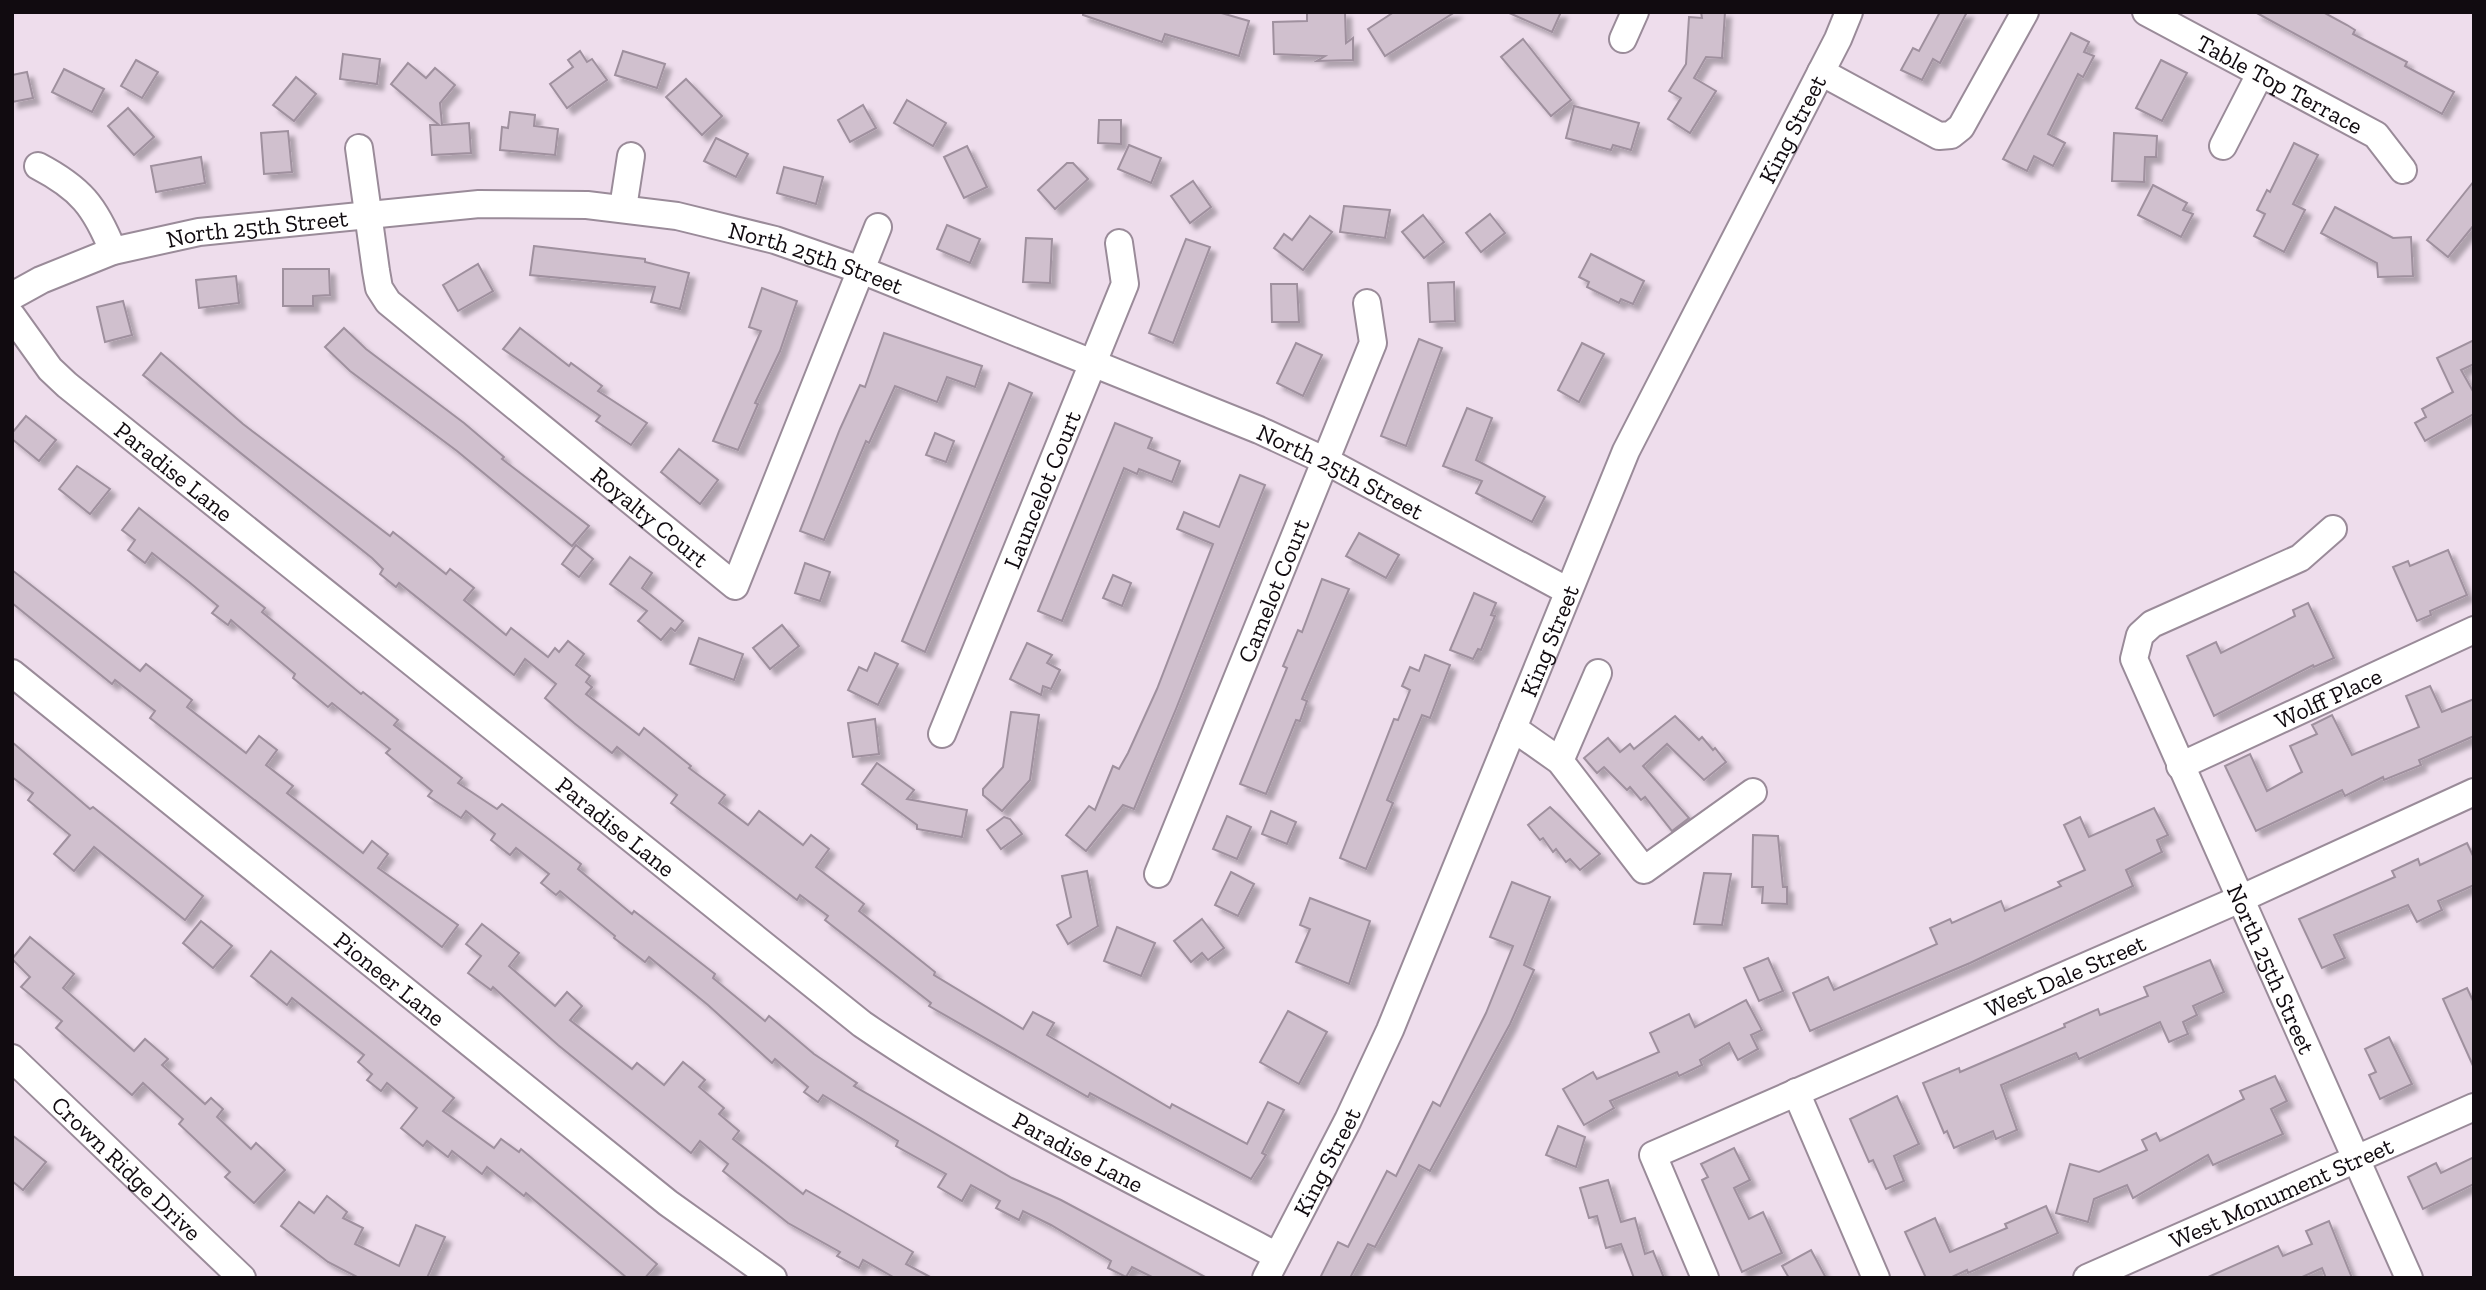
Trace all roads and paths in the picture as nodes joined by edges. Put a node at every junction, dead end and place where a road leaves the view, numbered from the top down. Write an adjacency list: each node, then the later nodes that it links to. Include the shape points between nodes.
1 (1635, 12): 5 (street)
2 (1849, 12): 6 (street, King Street)
3 (2025, 12): 6 (street, via 1961,127 1951,135 1939,135)
4 (2146, 12): 7 (street, Table Top Terrace)
5 (1623, 39)
6 (1821, 72): 25 (street, King Street, via 1626,452)
7 (2260, 75): 8 (street); 12 (street, Table Top Terrace, via 2376,135)
8 (2223, 146)
9 (359, 148): 14 (street, Royalty Court)
10 (631, 156): 13 (street)
11 (38, 166): 17 (street, via 85,197 101,220)
12 (2403, 170)
13 (623, 208): 14 (street, North 25th Street, via 506,203); 18 (street, North 25th Street, via 728,227)
14 (368, 213): 17 (street, North 25th Street, via 199,232); 18 (street, Royalty Court, via 379,288 400,315 735,586)
15 (878, 227): 18 (street, Royalty Court)
16 (1119, 243): 22 (street, Launcelot Court, via 1125,284)
17 (113, 251): 19 (street, North 25th Street)
18 (861, 270): 22 (street, North 25th Street)
19 (12, 296)
20 (1367, 303): 23 (street, Camelot Court, via 1373,343)
21 (12, 316): 41 (street, Paradise Lane, via 50,369 67,384 862,1024 916,1061)
22 (1094, 365): 23 (street, North 25th Street); 30 (street, Launcelot Court)
23 (1326, 461): 25 (street, North 25th Street); 35 (street, Camelot Court)
24 (2333, 529): 32 (street, North 25th Street, via 2300,558 2152,624 2140,635 2134,659)
25 (1568, 591): 29 (street, King Street)
26 (2474, 630): 32 (street, Wolff Place)
27 (12, 673): 43 (street, Pioneer Lane, via 668,1203)
28 (1598, 673): 31 (street)
29 (1513, 729): 31 (street); 41 (street, King Street, via 1390,1030)
30 (942, 734)
31 (1560, 761): 33 (street, via 1644,870)
32 (2180, 766): 36 (street, North 25th Street)
33 (1753, 792)
34 (2474, 792): 36 (street, West Dale Street)
35 (1158, 874)
36 (2240, 899): 38 (street, West Dale Street); 40 (street, North 25th Street)
37 (12, 1058): 42 (street, Crown Ridge Drive)
38 (1796, 1092): 44 (street, West Dale Street, via 1653,1154); 45 (street)
39 (2474, 1107): 40 (street, West Monument Street)
40 (2357, 1161): 46 (street, West Monument Street); 47 (street, North 25th Street)
41 (1271, 1267)
42 (242, 1278)
43 (773, 1278)
44 (1705, 1278)
45 (1877, 1278)
46 (2087, 1278)
47 (2409, 1278)

